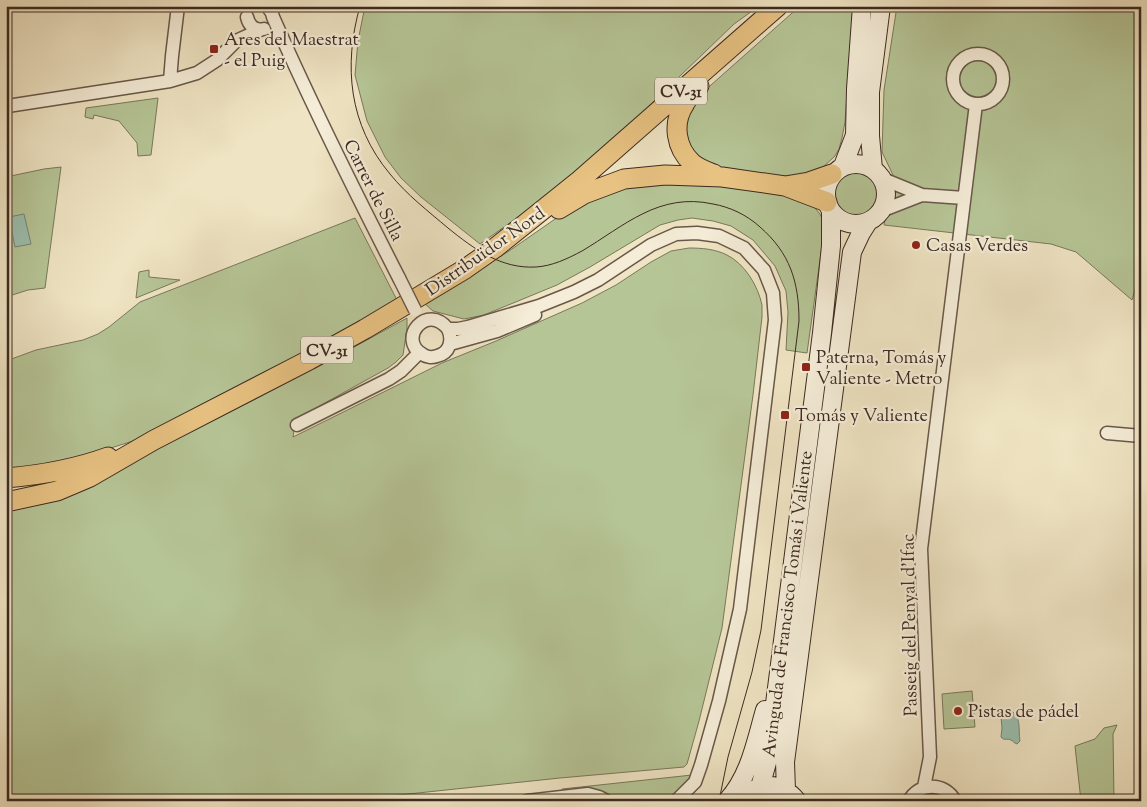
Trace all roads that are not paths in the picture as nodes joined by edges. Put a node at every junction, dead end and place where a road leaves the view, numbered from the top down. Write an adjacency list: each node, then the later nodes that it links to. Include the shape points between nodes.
1 (178, 6): 11 (street)
2 (755, 6): 10 (main road)
3 (778, 6): 10 (main road, Distribuïdor Nord / CV-31)
4 (862, 6): 15 (main road, via 855,135)
5 (881, 6): 16 (main road, via 870,92 870,136)
6 (249, 10): 8 (street, Carrer de Silla, via 250,26); 9 (street)
7 (270, 10): 8 (street, via 269,25); 12 (street, Carrer de Silla)
8 (261, 30): 9 (street); 12 (street, Carrer de Silla, via 275,41)
9 (236, 41): 11 (street, via 217,60 197,73)
10 (723, 54): 17 (main road, via 684,104 676,126 677,138 692,163); 23 (main road, Distribuïdor Nord / CV-31, via 580,180)
11 (170, 81): 14 (street)
12 (302, 85): 25 (street, Carrer de Silla, bridge)
13 (976, 104): 13 (street, via 993,100 999,94 1004,76 996,60 971,54 957,65 953,81 960,97); 20 (street, Passeig del Penyal d'Ifac)
14 (6, 107)
15 (838, 170): 16 (main road, via 858,163); 18 (main road, via 809,182); 21 (main road, via 827,183)
16 (878, 174): 19 (street); 22 (main road, via 886,189 886,200)
17 (722, 177): 18 (main road); 23 (main road, via 665,175 624,179 584,194 517,240)
18 (785, 186): 21 (main road)
19 (922, 195): 20 (street); 22 (street)
20 (964, 198): 39 (street, Passeig del Penyal d'Ifac, via 921,549 930,757)
21 (829, 207): 22 (main road, via 837,217 852,224 860,224); 37 (main road, Avinguda de Francisco Tomás i Valiente, via 831,246 823,324)
22 (875, 216): 40 (main road, Avinguda de Francisco Tomás i Valiente, via 861,233 852,252 785,762)
23 (494, 248): 34 (main road, Distribuïdor Nord / CV-31, via 365,329)
24 (574, 292): 27 (street, via 495,320); 29 (street, via 497,331); 44 (street, via 651,245 676,234 697,232 718,236 744,248 764,270 773,293 775,320 740,609 701,765 695,782)
25 (415, 310): 26 (street, Carrer de Silla); 28 (street, Carrer de Silla)
26 (428, 319): 27 (street, via 440,320); 28 (street)
27 (448, 329): 29 (street)
28 (414, 330): 30 (street, via 413,342)
29 (450, 344): 30 (street, via 437,356 425,356)
30 (419, 352): 31 (street, via 389,379)
31 (297, 425)
32 (1107, 433): 33 (street)
33 (1141, 436)
34 (154, 440): 35 (main road, Distribuïdor Nord / CV-31, via 92,463); 36 (main road, Distribuïdor Nord / CV-31, via 90,477 57,491)
35 (6, 478)
36 (6, 502)
37 (784, 626): 38 (main road, Avinguda de Francisco Tomás i Valiente, via 768,759); 45 (main road, via 755,746 747,769)
38 (760, 787): 40 (main road, via 778,787); 46 (main road)
39 (924, 787): 41 (street); 47 (street, via 940,787)
40 (792, 796)
41 (908, 800)
42 (527, 801): 43 (street, via 588,794)
43 (606, 801)
44 (676, 801)
45 (727, 801)
46 (742, 801)
47 (955, 801)

